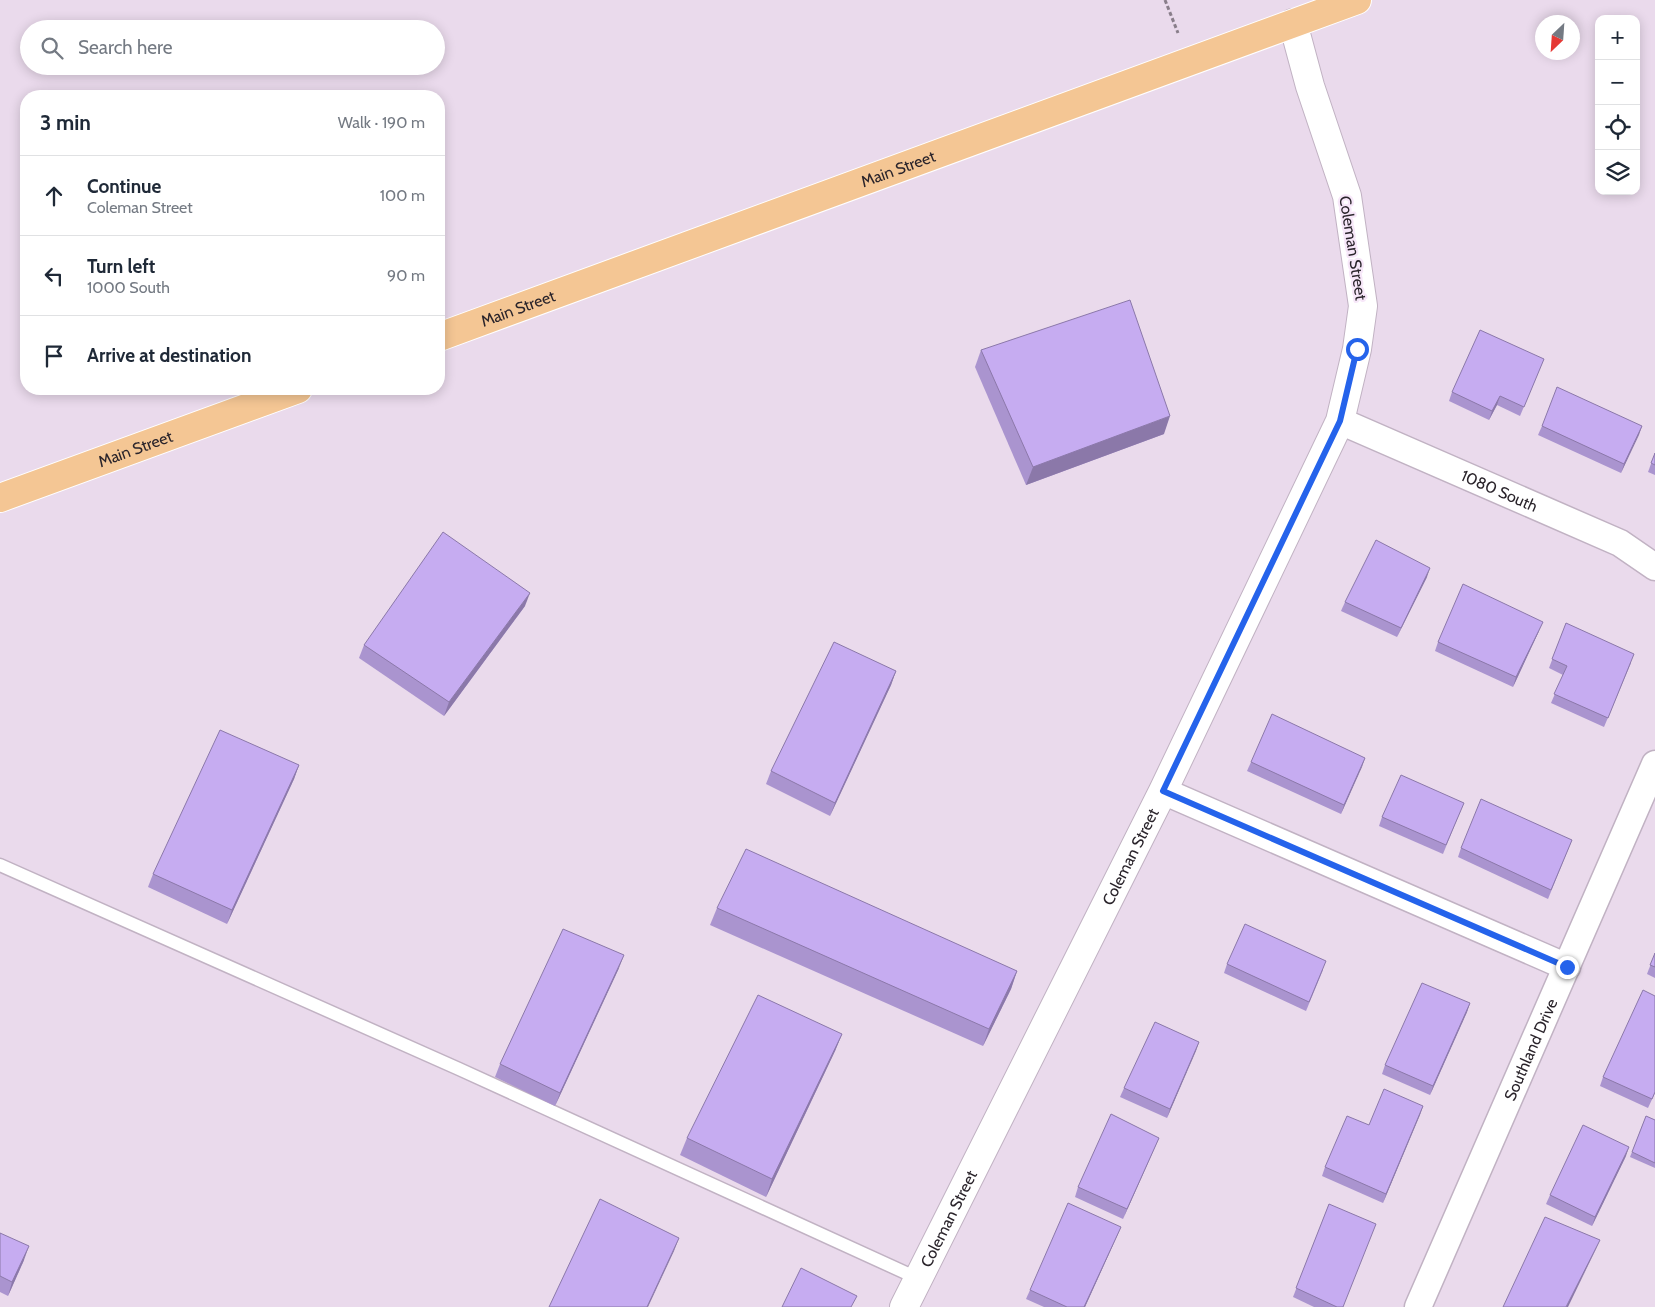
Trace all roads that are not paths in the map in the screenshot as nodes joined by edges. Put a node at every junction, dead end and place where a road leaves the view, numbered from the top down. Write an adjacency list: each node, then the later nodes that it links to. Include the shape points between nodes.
1 (1357, 0): 2 (highway, Main Street)
2 (1293, 23): 3 (highway, Main Street); 5 (street, Coleman Street, via 1310,86 1347,196 1363,306 1357,349)
3 (445, 335)
4 (282, 395): 6 (highway, Main Street)
5 (1340, 421): 7 (street, 1080 South, via 1620,543); 9 (street, Coleman Street)
6 (0, 498)
7 (1655, 567)
8 (1655, 764): 11 (street, Southland Drive)
9 (1163, 791): 11 (street); 12 (street, Coleman Street)
10 (0, 865): 12 (lane)
11 (1567, 967): 14 (street, Southland Drive)
12 (918, 1278): 13 (street, Coleman Street)
13 (904, 1307)
14 (1418, 1307)

